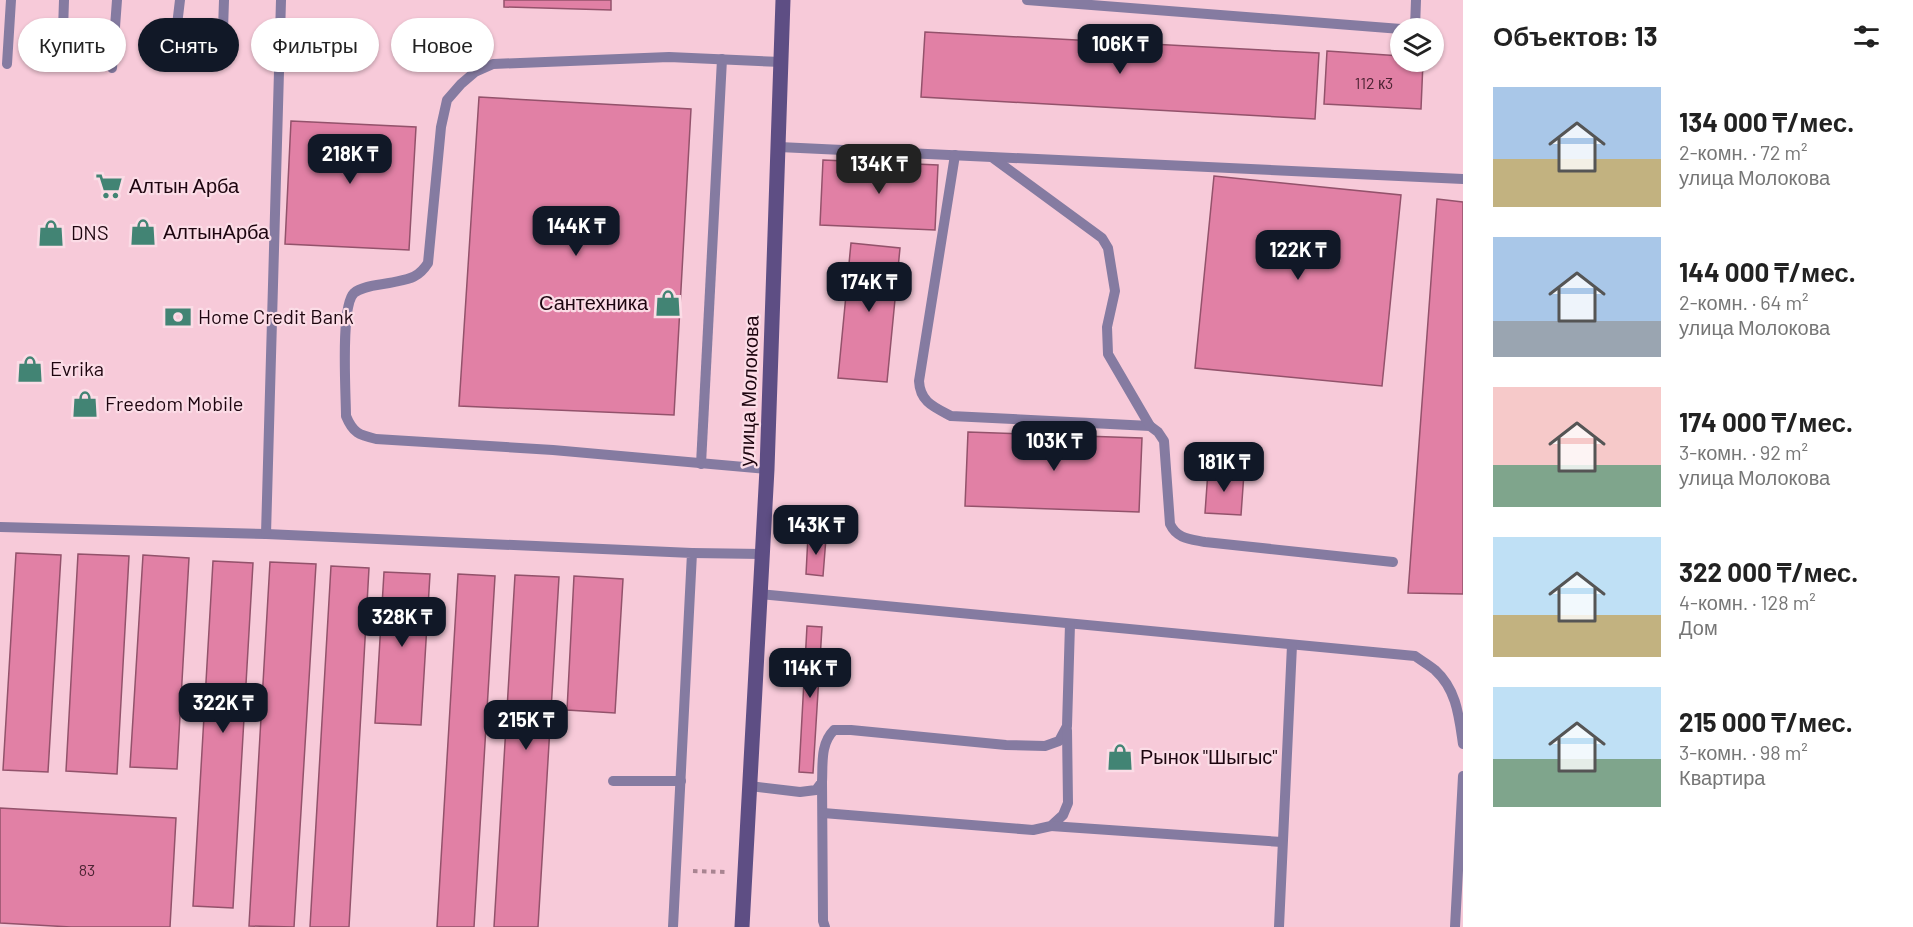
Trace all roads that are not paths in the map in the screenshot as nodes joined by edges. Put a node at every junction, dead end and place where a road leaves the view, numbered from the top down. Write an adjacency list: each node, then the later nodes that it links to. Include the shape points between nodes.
1 (11, 0): 18 (lane)
2 (64, 0): 10 (lane)
3 (117, 0): 11 (lane)
4 (180, 0): 12 (lane)
5 (224, 0): 13 (lane)
6 (281, 0): 27 (lane)
7 (783, 0): 17 (street, улица Молокова)
8 (1027, 0): 15 (lane)
9 (1416, 0): 14 (lane)
10 (63, 18)
11 (116, 18)
12 (178, 18)
13 (223, 18)
14 (1415, 18)
15 (1390, 28)
16 (722, 59): 17 (lane); 24 (lane); 24 (lane, via 493,63 475,72 447,100 428,263 421,274 354,293 345,327 346,416 351,428 361,436)
17 (781, 62): 19 (street, улица Молокова)
18 (7, 64)
19 (779, 147): 20 (lane); 25 (street, улица Молокова)
20 (955, 155): 21 (lane); 23 (lane, via 919,391 934,407 951,416)
21 (992, 157): 22 (lane); 23 (lane, via 1102,238 1108,248 1115,291 1107,327 1108,354)
22 (1463, 179)
23 (1150, 426): 30 (lane, via 1164,441 1170,524 1182,537)
24 (701, 464): 25 (lane)
25 (767, 469): 29 (street, улица Молокова)
26 (0, 527): 27 (lane)
27 (266, 534): 28 (lane)
28 (692, 553): 29 (lane); 38 (lane)
29 (762, 554): 31 (street, улица Молокова)
30 (1393, 562)
31 (760, 594): 32 (lane); 40 (street, улица Молокова)
32 (1070, 624): 33 (lane); 34 (lane)
33 (1292, 645): 35 (lane, via 1415,656 1435,670 1451,690); 43 (lane)
34 (1066, 726): 39 (lane, via 1059,741 1045,746 834,730 823,749); 42 (lane, via 1068,803 1063,815)
35 (1463, 744)
36 (1463, 776): 48 (lane)
37 (613, 781): 38 (lane)
38 (681, 781): 44 (lane)
39 (822, 782): 40 (lane, via 816,790 800,792); 41 (lane)
40 (750, 786): 45 (street, улица Молокова)
41 (823, 813): 42 (lane, via 1033,830); 46 (lane)
42 (1051, 826): 43 (lane)
43 (1282, 842): 47 (lane)
44 (673, 927)
45 (742, 927)
46 (825, 927)
47 (1279, 927)
48 (1455, 927)

